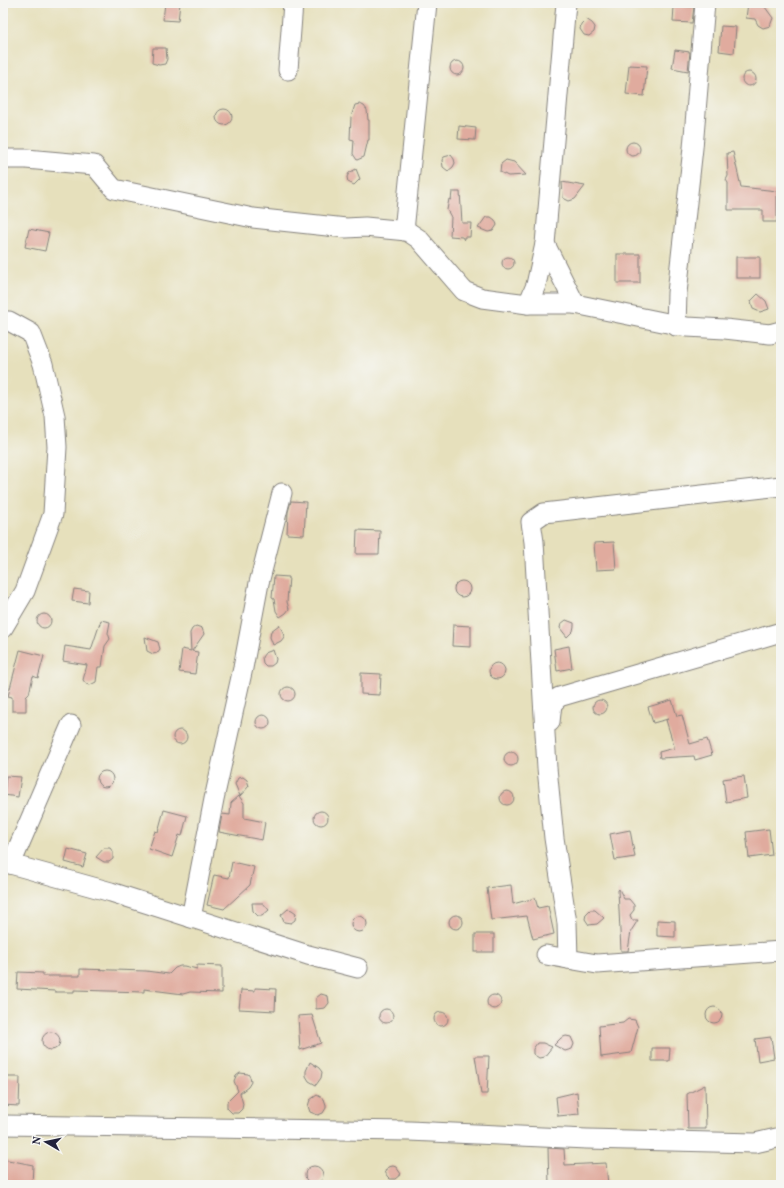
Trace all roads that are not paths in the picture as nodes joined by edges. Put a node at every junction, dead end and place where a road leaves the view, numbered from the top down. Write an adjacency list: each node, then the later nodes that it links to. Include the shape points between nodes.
1 (293, 3): 5 (street)
2 (427, 3): 7 (street)
3 (566, 3): 8 (street)
4 (705, 3): 12 (street)
5 (288, 70)
6 (3, 158): 7 (street, via 94,165 114,189 253,218 346,228)
7 (404, 230): 9 (street, via 419,239 464,291 482,298)
8 (545, 244): 9 (street, via 536,285); 10 (street)
9 (528, 304): 10 (street)
10 (575, 304): 12 (street)
11 (3, 321): 16 (street, via 31,333 55,416 57,447 53,514 25,591)
12 (676, 326): 13 (street, via 770,334)
13 (781, 331)
14 (781, 486): 19 (street, via 544,513 531,522)
15 (282, 493): 21 (street, via 259,583)
16 (3, 628)
17 (781, 632): 19 (street, via 559,697 552,704)
18 (71, 725): 20 (street)
19 (548, 768): 24 (street, via 554,838 567,922)
20 (7, 863): 21 (street)
21 (191, 918): 25 (street)
22 (781, 951): 24 (street, via 597,964)
23 (546, 955): 24 (street)
24 (568, 958)
25 (358, 968)
26 (3, 1125): 27 (street, via 409,1131 587,1139 747,1142)
27 (781, 1137)

